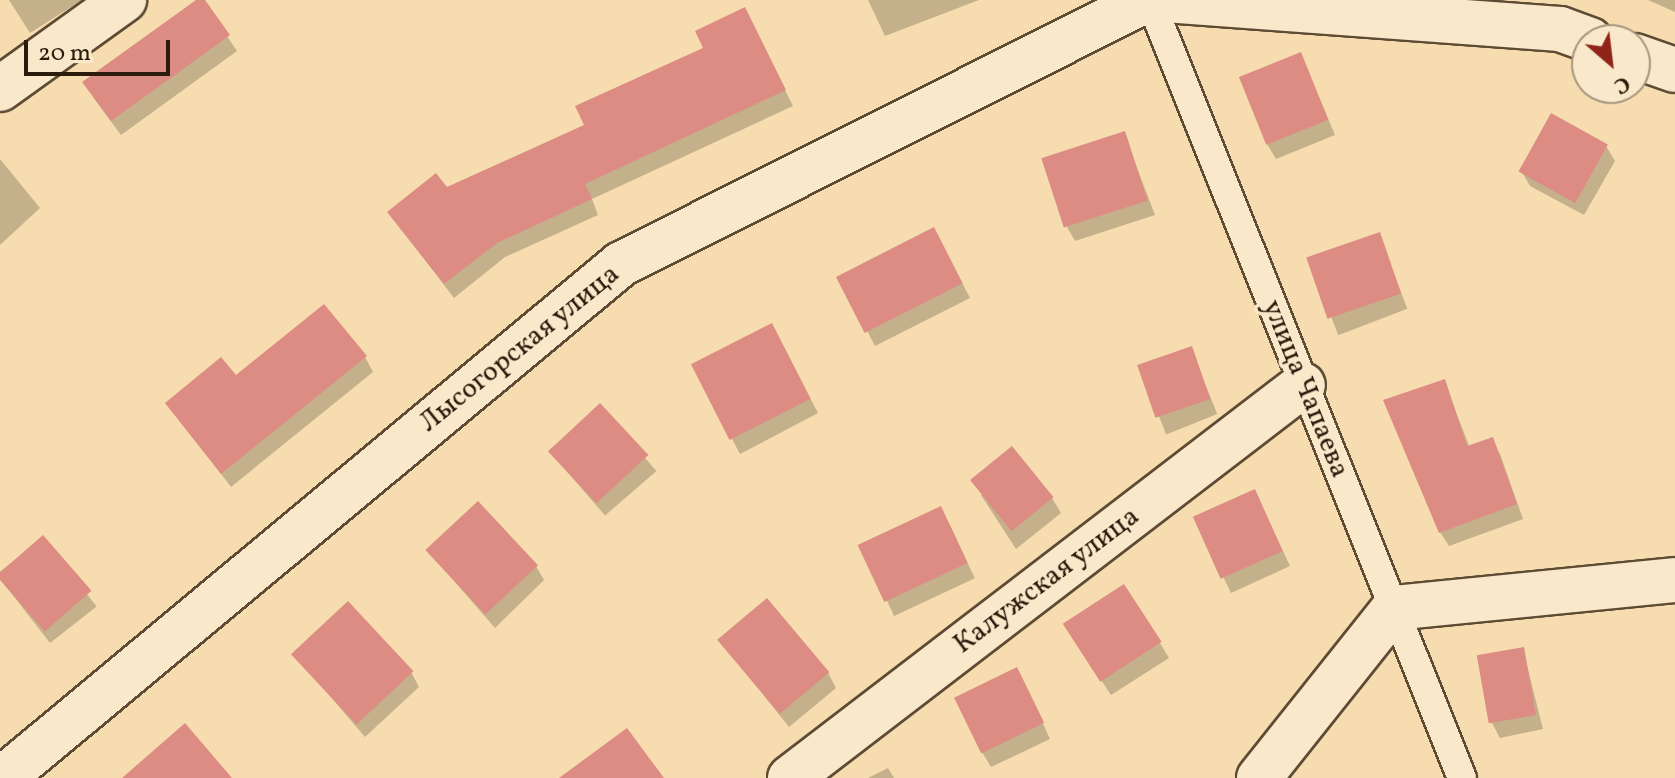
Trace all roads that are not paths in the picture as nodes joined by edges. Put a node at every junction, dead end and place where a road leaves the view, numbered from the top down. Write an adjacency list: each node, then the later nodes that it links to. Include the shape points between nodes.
1 (124, 0): 7 (street)
2 (1149, 0): 8 (lane, улица Чапаева); 11 (street, Лысогорская улица, via 621,264)
3 (1165, 0): 4 (street)
4 (1571, 33)
5 (1651, 62): 6 (street)
6 (1675, 70)
7 (0, 89)
8 (1303, 385): 10 (lane, улица Чапаева); 12 (street, Калужская улица)
9 (1675, 580): 10 (street)
10 (1394, 608): 13 (street); 14 (lane, улица Чапаева)
11 (3, 778)
12 (790, 778)
13 (1259, 778)
14 (1462, 778)

